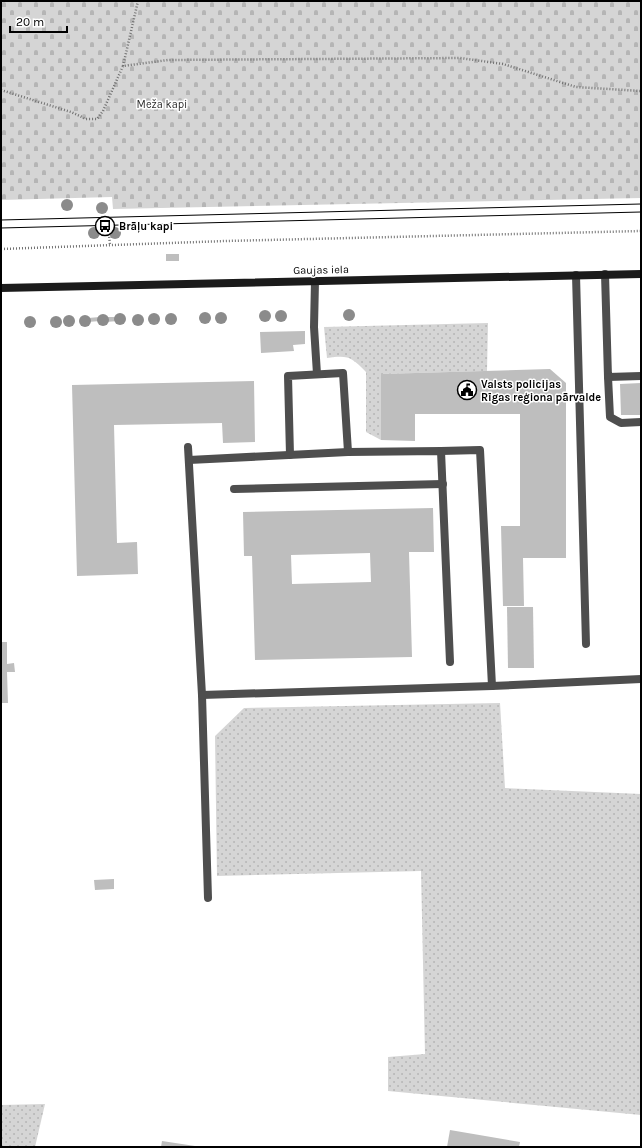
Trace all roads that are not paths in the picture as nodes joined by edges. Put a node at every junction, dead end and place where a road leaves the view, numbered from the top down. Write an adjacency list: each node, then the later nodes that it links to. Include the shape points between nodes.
1 (606, 274): 2 (street, Gaujas iela); 3 (street, Gaujas iela); 8 (lane)
2 (641, 274)
3 (576, 275): 4 (street, Gaujas iela); 17 (lane)
4 (315, 281): 5 (street, Gaujas iela); 6 (lane)
5 (1, 288)
6 (317, 374): 12 (lane, via 343,373); 13 (lane, via 288,376)
7 (641, 376): 8 (lane)
8 (608, 377): 9 (lane, via 610,418 621,423)
9 (641, 422)
10 (188, 447): 14 (lane)
11 (441, 451): 12 (lane); 15 (lane); 20 (lane, via 480,450)
12 (348, 452): 13 (lane)
13 (290, 455): 14 (lane)
14 (189, 460): 21 (lane)
15 (443, 484): 16 (lane); 18 (lane)
16 (234, 489)
17 (586, 644)
18 (450, 662)
19 (641, 679): 20 (lane)
20 (492, 686): 21 (lane)
21 (202, 695): 22 (lane)
22 (208, 898)

